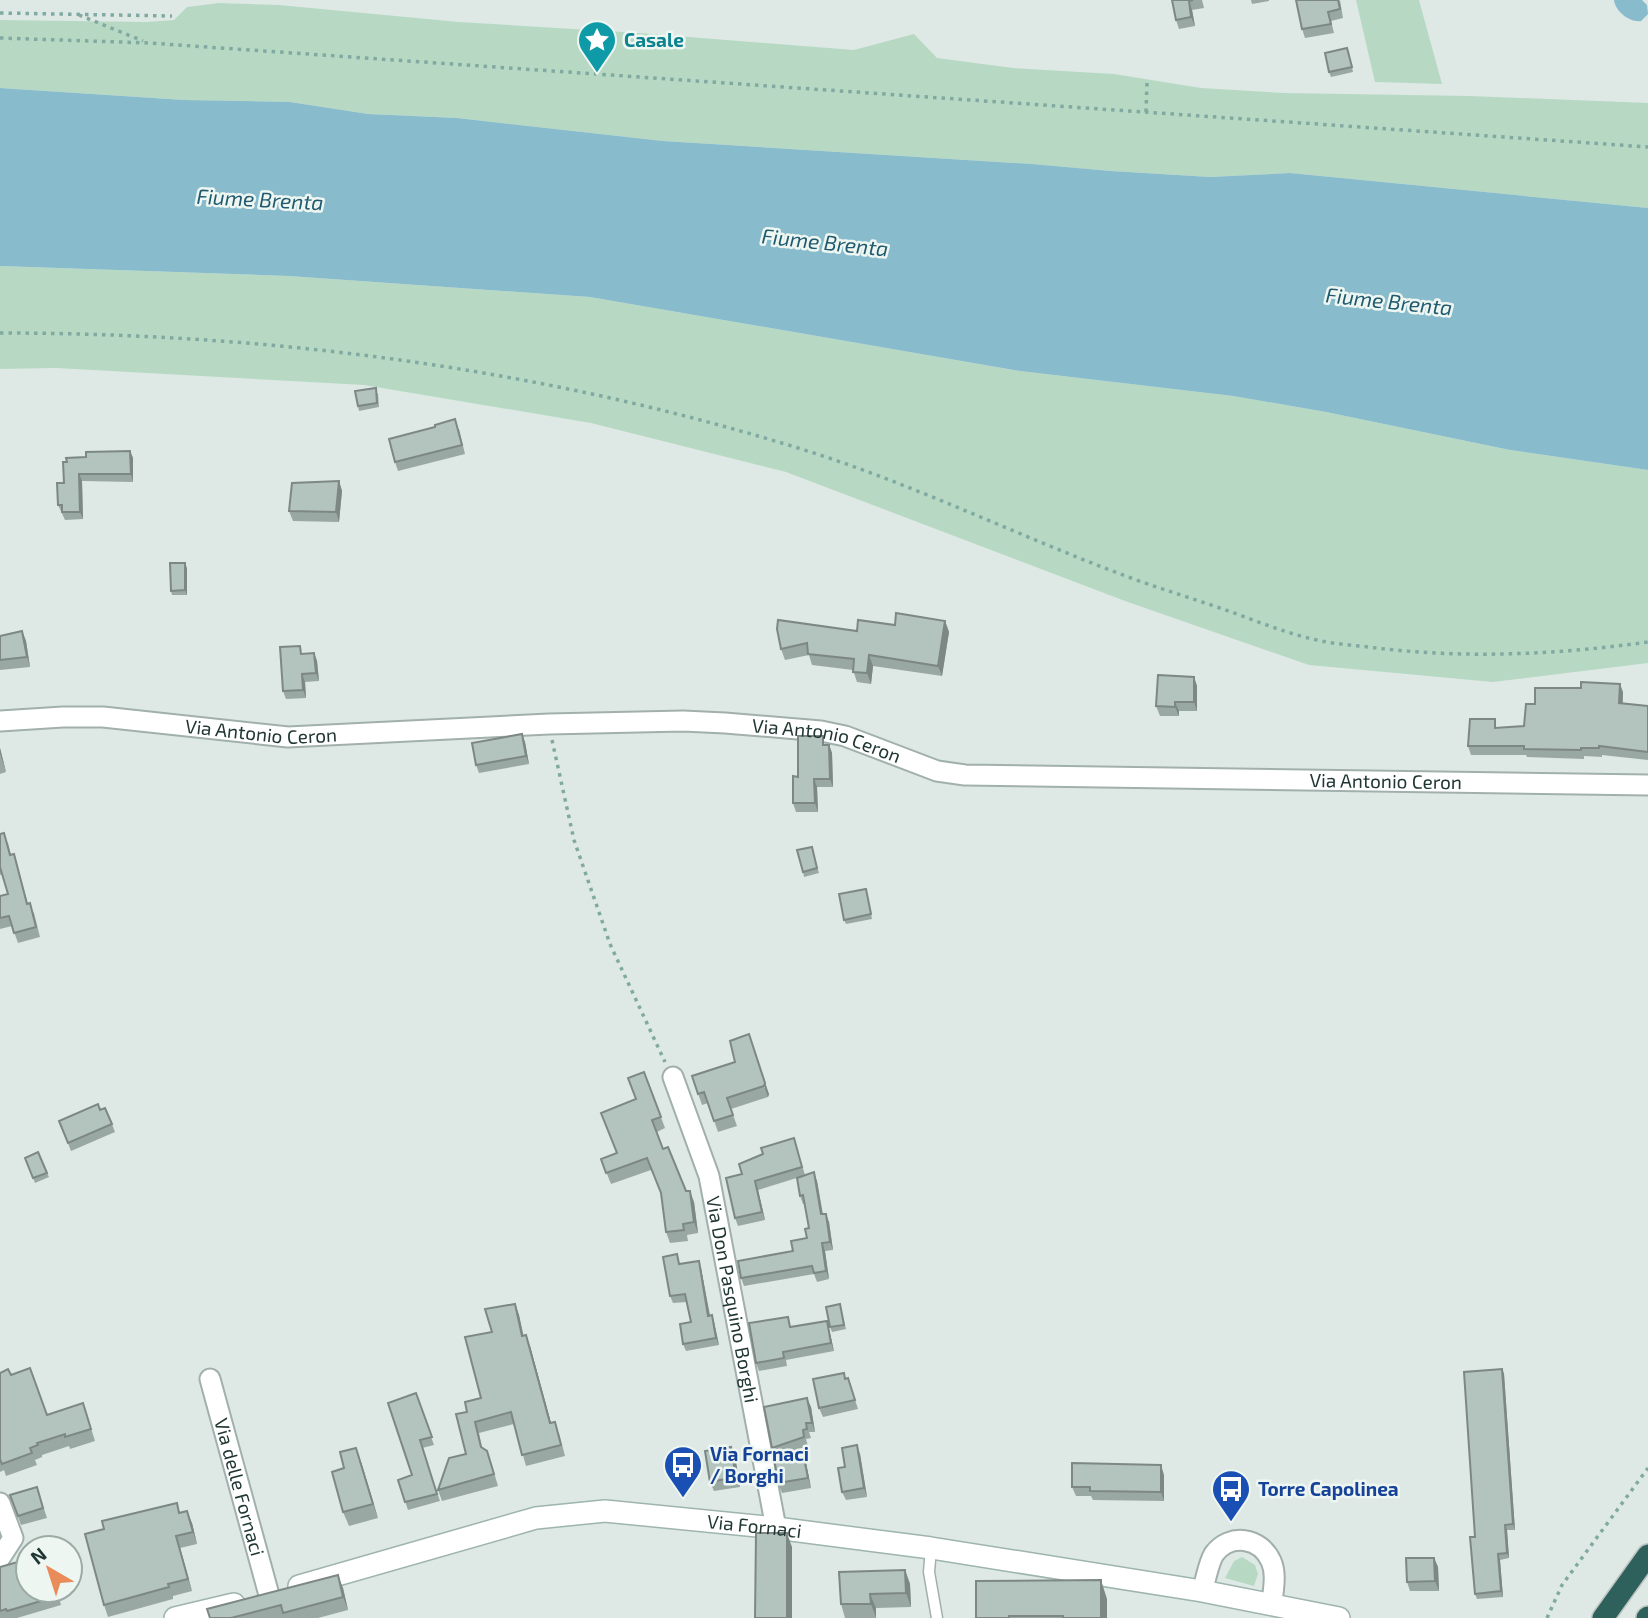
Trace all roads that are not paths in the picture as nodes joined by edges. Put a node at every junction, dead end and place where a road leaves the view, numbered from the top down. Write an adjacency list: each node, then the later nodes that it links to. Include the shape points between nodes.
1 (0, 721): 2 (street, Via Antonio Ceron, via 103,717 288,737 683,721 821,731 937,771 965,775)
2 (1648, 785)
3 (673, 1077): 6 (street, Via Don Pasquino Borghi, via 709,1176)
4 (210, 1379): 11 (street, Via delle Fornaci)
5 (0, 1503): 9 (street, via 13,1538)
6 (776, 1528): 7 (street, Via Fornaci); 11 (street, Via Fornaci, via 605,1511 536,1518)
7 (931, 1548): 10 (street, Via Fornaci); 14 (lane, via 929,1572)
8 (1648, 1555): 16 (highway)
9 (0, 1558)
10 (1202, 1591): 12 (street, Via Fornaci); 12 (street, via 1213,1556 1234,1540 1247,1540 1261,1546 1271,1561)
11 (269, 1595): 13 (street, Via Fornaci)
12 (1272, 1604): 15 (street, Via Fornaci)
13 (175, 1618)
14 (937, 1618)
15 (1339, 1618)
16 (1603, 1618)

